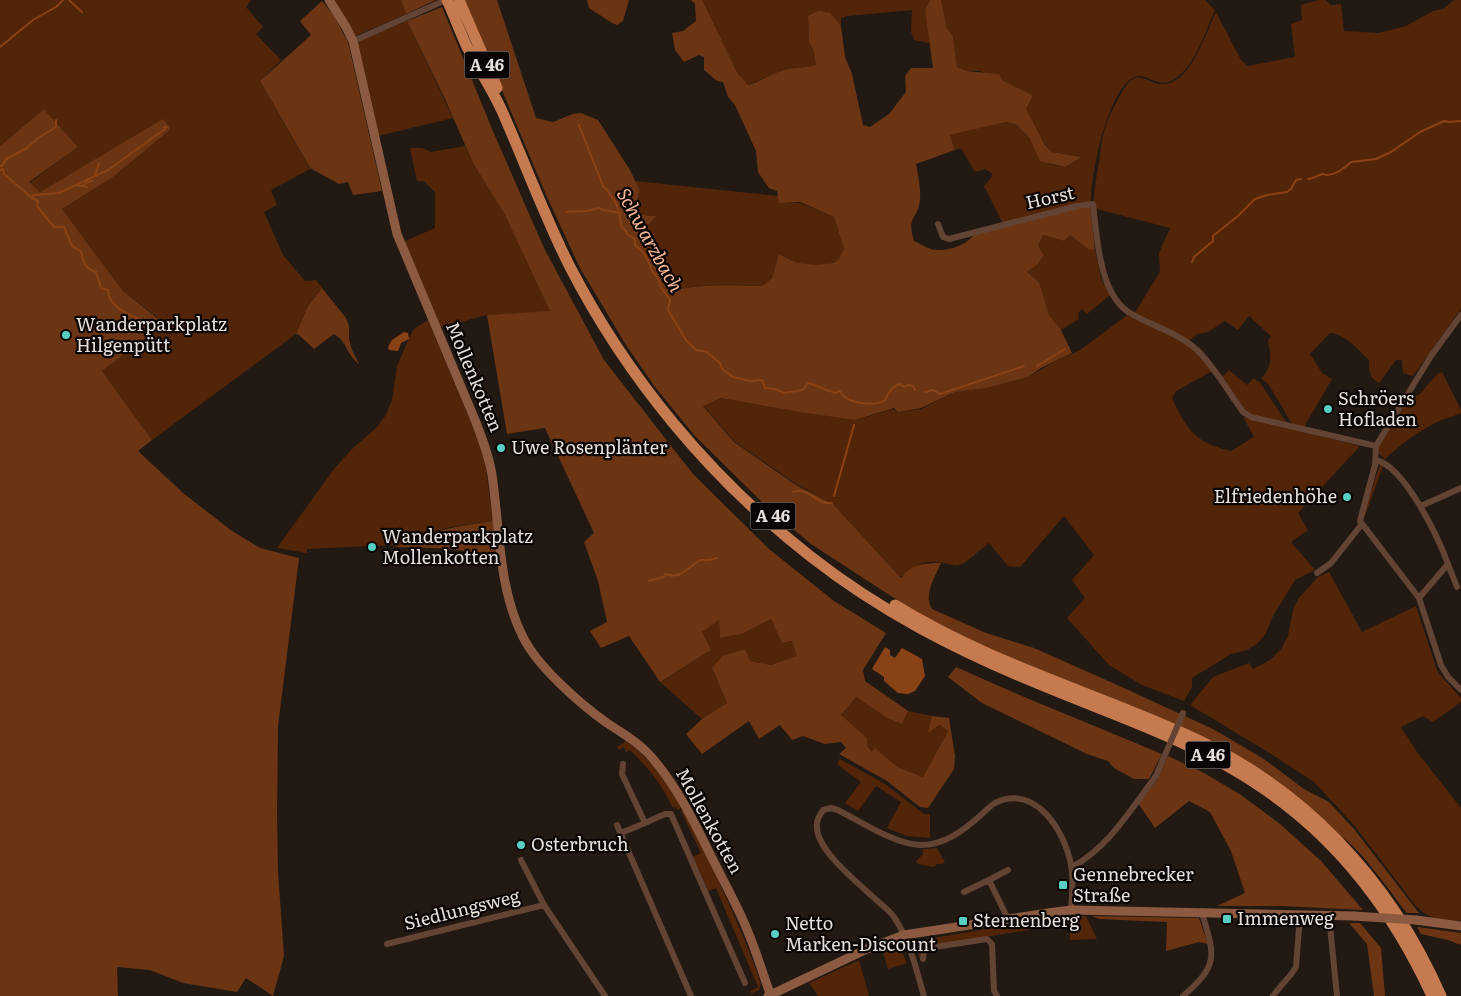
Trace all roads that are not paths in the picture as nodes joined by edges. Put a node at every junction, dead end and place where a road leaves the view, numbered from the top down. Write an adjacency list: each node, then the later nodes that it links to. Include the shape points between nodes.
1 (328, 0): 4 (main road, Mollenkotten)
2 (446, 0): 4 (street); 46 (highway, A 46, via 500,108 541,205 586,296 650,395 726,482 769,523 829,571 925,632 1031,681 1168,736 1219,761 1266,790 1314,829 1348,863 1396,927)
3 (459, 0): 47 (highway, A 46, via 557,226 601,311 651,386 733,479 825,558 901,609 997,658 1186,734 1260,775 1321,824 1367,872 1410,935)
4 (352, 41): 40 (main road, Mollenkotten, via 397,234 476,420 487,455 506,588 523,638 554,678 639,745 669,780 696,825 747,929)
5 (938, 224): 7 (street, Horst, via 943,237 949,239 1093,204 1102,270 1120,305 1198,351 1243,412 1250,417)
6 (1461, 316): 7 (street)
7 (1376, 446): 8 (street)
8 (1376, 460): 10 (street, via 1387,465 1406,484); 11 (street, via 1360,516)
9 (1461, 488): 10 (street)
10 (1421, 506): 12 (street)
11 (1362, 524): 13 (street, via 1331,563); 15 (street)
12 (1448, 564): 14 (street); 15 (street)
13 (1317, 573)
14 (1457, 587)
15 (1418, 598): 16 (street, via 1441,665)
16 (1461, 690)
17 (1184, 710): 23 (street, bridge, via 1156,776 1100,848)
18 (623, 764): 19 (street, via 622,774)
19 (645, 823): 21 (street); 37 (street, via 671,814)
20 (617, 825): 21 (street)
21 (620, 833): 39 (street)
22 (521, 860): 27 (street, Siedlungsweg)
23 (1072, 867): 28 (street); 34 (street, via 1065,841 1057,827 1038,807 1024,800 1011,798 995,803 954,835 937,843 922,845 894,839 838,810 823,810 817,828 824,846 854,880 893,915)
24 (1008, 870): 25 (street)
25 (989, 880): 26 (street); 32 (street)
26 (964, 892)
27 (544, 905): 35 (street, Siedlungsweg); 38 (street, Siedlungsweg)
28 (1071, 910): 29 (main road); 32 (main road)
29 (1202, 913): 30 (main road); 43 (street, via 1213,953 1204,975)
30 (1300, 915): 31 (main road); 44 (street, via 1296,967)
31 (1329, 916): 33 (main road, bridge, via 1416,920); 45 (street)
32 (1008, 919): 34 (main road)
33 (1461, 926)
34 (904, 935): 40 (main road, via 867,949); 41 (street)
35 (387, 944)
36 (923, 959): 42 (street, via 928,948 988,939 992,944 994,991)
37 (745, 983)
38 (605, 996)
39 (691, 996)
40 (770, 996)
41 (924, 996)
42 (997, 996)
43 (1183, 996)
44 (1273, 996)
45 (1337, 996)
46 (1432, 996)
47 (1441, 996)

